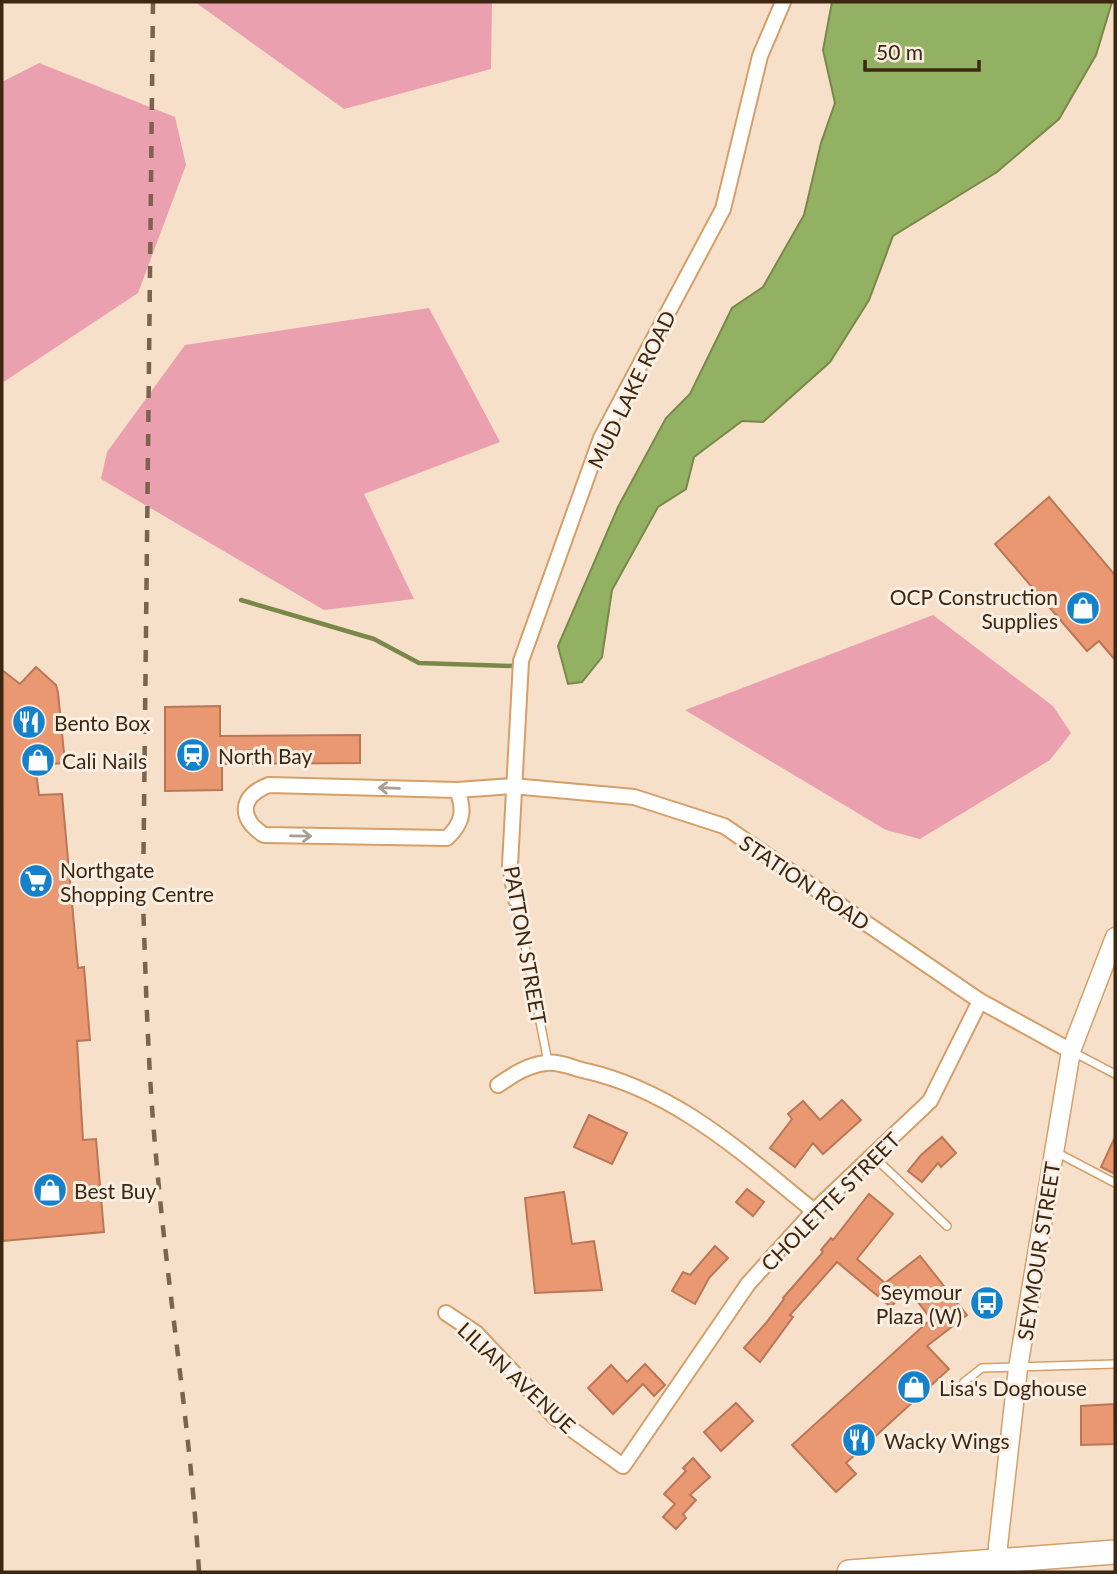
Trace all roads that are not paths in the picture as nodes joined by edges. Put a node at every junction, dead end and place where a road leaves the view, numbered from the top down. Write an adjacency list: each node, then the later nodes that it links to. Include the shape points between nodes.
1 (783, 2): 2 (street, MUD LAKE ROAD, via 760,55 723,209 601,438 521,661)
2 (512, 786): 3 (street, STATION ROAD); 4 (street, PATTON STREET, via 510,865); 6 (street, STATION ROAD, via 634,797 724,827)
3 (457, 790): 3 (street, STATION ROAD, one-way to 3, via 269,785 247,800 245,811 248,821 264,835 447,838 462,816)
4 (516, 900): 8 (lane, PATTON STREET)
5 (1115, 937): 7 (street, SEYMOUR STREET)
6 (980, 1001): 7 (street, STATION ROAD); 12 (street, CHOLETTE STREET, via 930,1101)
7 (1071, 1051): 9 (lane); 11 (street, SEYMOUR STREET)
8 (548, 1062): 10 (street, via 523,1069); 14 (street, via 619,1078 671,1103)
9 (1115, 1074)
10 (498, 1085)
11 (1055, 1151): 13 (lane); 18 (street, SEYMOUR STREET)
12 (873, 1156): 14 (street, CHOLETTE STREET); 15 (lane)
13 (1115, 1183)
14 (814, 1210): 20 (street, CHOLETTE STREET, via 748,1284)
15 (947, 1226)
16 (446, 1313): 20 (street, LILIAN AVENUE, via 476,1333 556,1418)
17 (1115, 1364): 18 (lane)
18 (1018, 1368): 19 (lane, via 982,1368); 22 (street, SEYMOUR STREET)
19 (964, 1382)
20 (623, 1466)
21 (1115, 1552): 22 (highway)
22 (998, 1567): 23 (highway)
23 (849, 1572)

